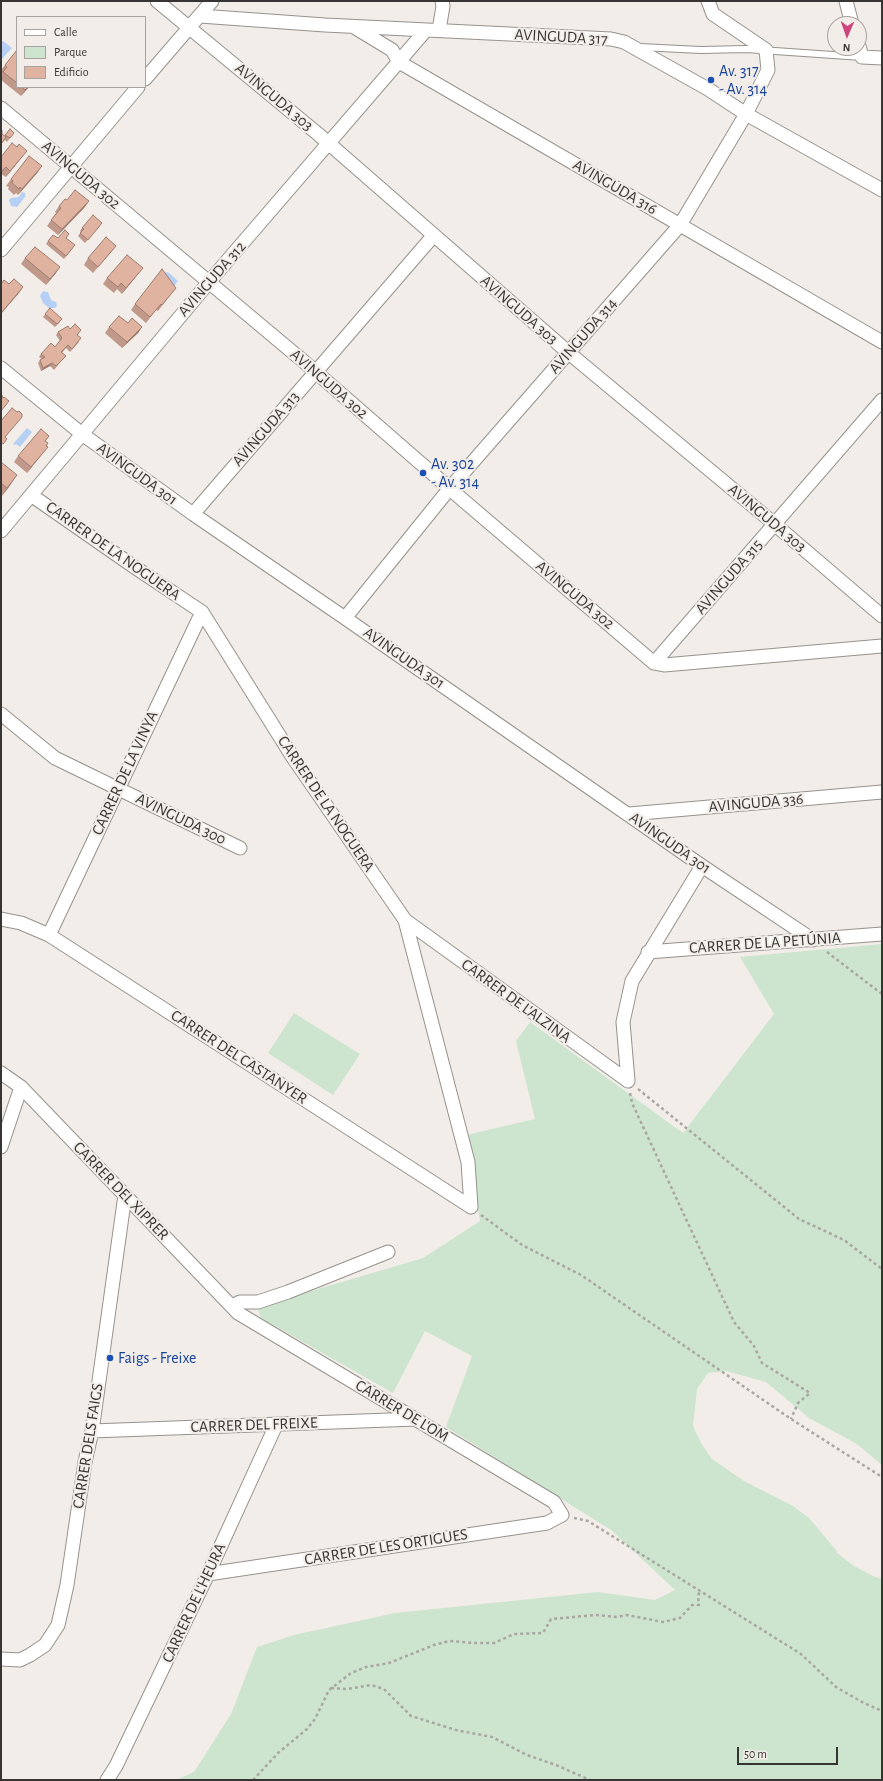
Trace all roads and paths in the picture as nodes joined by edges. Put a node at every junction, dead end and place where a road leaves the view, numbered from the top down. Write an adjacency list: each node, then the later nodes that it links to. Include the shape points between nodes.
1 (157, 1): 9 (street, AVINGUDA 303)
2 (212, 1): 6 (street)
3 (442, 1): 10 (street, via 444,6)
4 (708, 1): 12 (street, via 712,14)
5 (846, 1): 7 (street)
6 (200, 16): 8 (street, AVINGUDA 317); 9 (street)
7 (850, 16)
8 (353, 26): 10 (street, AVINGUDA 317); 16 (street, AVINGUDA 316, via 392,50)
9 (190, 28): 17 (street); 21 (street, AVINGUDA 303)
10 (433, 30): 11 (street, AVINGUDA 317, via 611,39); 16 (street, AVINGUDA 312)
11 (634, 47): 12 (lane); 20 (street, AVINGUDA 317)
12 (766, 50): 13 (lane); 20 (street, AVINGUDA 314, via 768,70)
13 (827, 51)
14 (867, 54): 15 (street)
15 (882, 58)
16 (399, 62): 21 (street, AVINGUDA 312); 24 (street, AVINGUDA 316)
17 (146, 78)
18 (137, 88): 22 (street)
19 (1, 108): 22 (street, AVINGUDA 302)
20 (746, 114): 23 (street, AVINGUDA 317); 24 (street, AVINGUDA 314)
21 (329, 143): 25 (street, AVINGUDA 303); 27 (street, AVINGUDA 312)
22 (71, 167): 26 (street); 27 (street, AVINGUDA 302)
23 (882, 190)
24 (680, 225): 28 (street, AVINGUDA 316); 29 (street, AVINGUDA 314)
25 (434, 235): 29 (street, AVINGUDA 303); 31 (street, AVINGUDA 313)
26 (1, 250)
27 (208, 282): 31 (street, AVINGUDA 302); 33 (street, AVINGUDA 312)
28 (882, 342)
29 (569, 353): 34 (street, AVINGUDA 314); 37 (street, AVINGUDA 303)
30 (1, 368): 33 (street, AVINGUDA 301)
31 (317, 372): 34 (street, AVINGUDA 302); 36 (street, AVINGUDA 313)
32 (882, 400): 37 (street, AVINGUDA 315)
33 (82, 434): 35 (street, AVINGUDA 312); 36 (street, AVINGUDA 301)
34 (450, 488): 41 (street, AVINGUDA 314); 43 (street, AVINGUDA 302)
35 (31, 494): 38 (street, AVINGUDA 312); 39 (street, CARRER DE LA NOGUERA)
36 (193, 514): 41 (street, AVINGUDA 301)
37 (775, 525): 40 (street, AVINGUDA 303); 43 (street, AVINGUDA 315)
38 (1, 531)
39 (202, 612): 45 (street, CARRER DE LA VINYA); 51 (street, CARRER DE LA NOGUERA, via 292,756)
40 (882, 616)
41 (345, 618): 47 (street, AVINGUDA 301)
42 (882, 646): 43 (street, via 664,665)
43 (654, 663)
44 (1, 714): 45 (street, AVINGUDA 300, via 55,758)
45 (118, 789): 48 (street, AVINGUDA 300); 53 (street, CARRER DE LA VINYA)
46 (882, 792): 47 (street, AVINGUDA 336)
47 (630, 814): 49 (street, AVINGUDA 301)
48 (240, 848)
49 (702, 866): 54 (street, AVINGUDA 301); 55 (street)
50 (1, 920): 53 (street, CARRER DEL CASTANYER, via 21,923)
51 (405, 920): 58 (street, CARRER DE L'ALZINA); 62 (street, CARRER DE LA NOGUERA, via 468,1162)
52 (882, 934): 54 (street, CARRER DE LA PETÚNIA)
53 (49, 935): 62 (street, CARRER DEL CASTANYER)
54 (813, 940): 55 (street, CARRER DE LA PETÚNIA); 56 (path)
55 (648, 952): 58 (street, via 632,980 623,1022)
56 (882, 994)
57 (1, 1073): 59 (street, CARRER DEL XIPRER)
58 (628, 1081): 64 (path, via 799,1219 844,1240); 67 (path, via 632,1103 734,1322 754,1346 762,1363 810,1393 798,1403)
59 (21, 1087): 60 (street); 61 (street, CARRER DEL XIPRER)
60 (1, 1147)
61 (125, 1195): 65 (street, CARRER DEL XIPRER); 69 (street, CARRER DELS FAIGS)
62 (471, 1207): 67 (path, via 522,1245 581,1275)
63 (388, 1252): 65 (street, via 288,1292 258,1302 240,1302)
64 (882, 1269)
65 (235, 1310): 66 (street, CARRER DE L'OM)
66 (416, 1419): 68 (street, CARRER DEL FREIXE); 71 (street, CARRER DE L'OM, via 554,1502)
67 (791, 1419): 70 (path)
68 (276, 1425): 69 (street, CARRER DEL FREIXE); 72 (street, CARRER DE L'HEURA)
69 (92, 1431): 74 (street, CARRER DELS FAIGS, via 84,1462 67,1584 58,1625 45,1645 30,1655 20,1660)
70 (882, 1477)
71 (562, 1515): 72 (street, CARRER DE LES ORTIGUES, via 547,1523); 73 (path, via 588,1521)
72 (208, 1574): 77 (street, CARRER DE L'HEURA)
73 (700, 1591): 75 (path, via 699,1605 692,1605 680,1618 663,1622 626,1615 551,1619 543,1633 514,1634 494,1642 449,1641 389,1663 351,1673); 76 (path, via 801,1654 836,1687)
74 (1, 1659)
75 (329, 1690): 78 (path, via 308,1729 278,1753); 79 (path, via 371,1685 384,1689 411,1716 456,1730 492,1737 527,1755)
76 (882, 1711)
77 (107, 1780)
78 (253, 1780)
79 (590, 1780)

